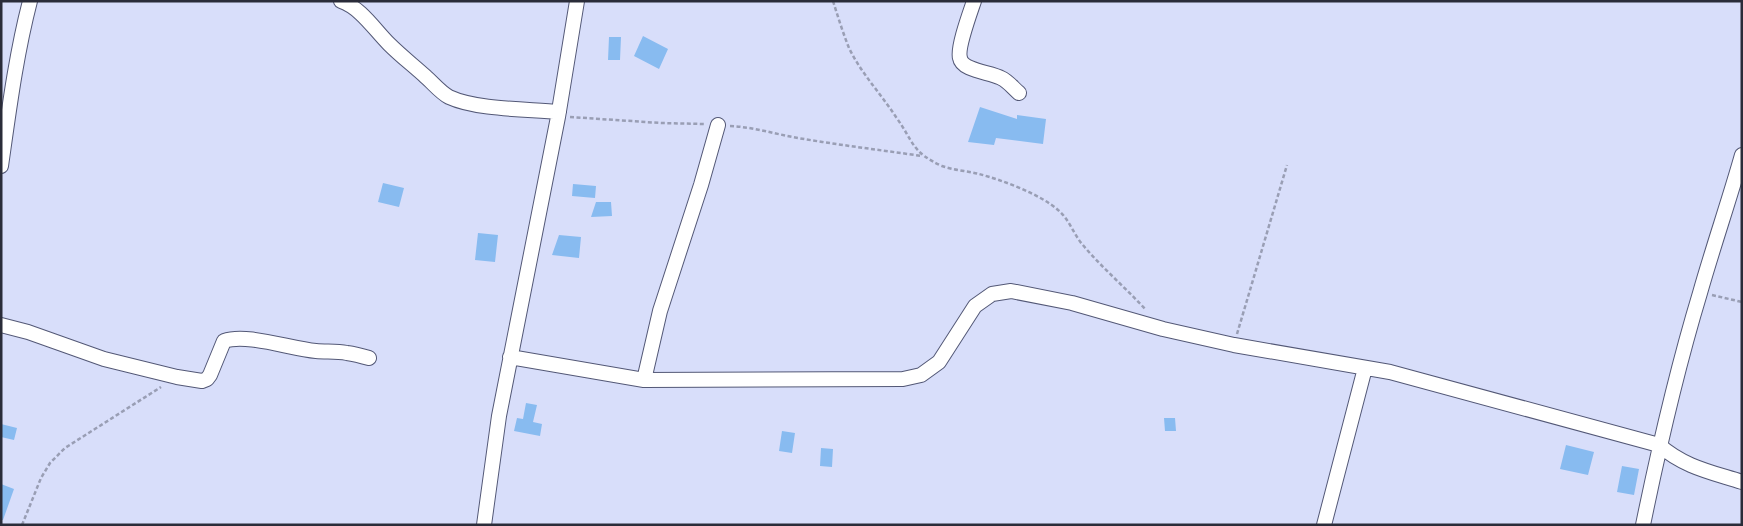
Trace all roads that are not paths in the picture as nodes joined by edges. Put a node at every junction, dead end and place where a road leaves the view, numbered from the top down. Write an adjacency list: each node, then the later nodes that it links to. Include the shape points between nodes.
1 (30, 1): 9 (street, via 12,85)
2 (341, 1): 6 (street, via 362,14 398,53 449,97)
3 (577, 1): 6 (street)
4 (974, 1): 5 (street, via 961,46 961,62 966,67 1002,78)
5 (1019, 93)
6 (559, 114): 11 (street)
7 (718, 125): 14 (street, via 660,311)
8 (1742, 155): 15 (street)
9 (1, 166)
10 (1, 325): 12 (street, via 104,359 202,381 210,376 220,348 228,340 240,339)
11 (510, 357): 14 (street); 17 (street)
12 (369, 358)
13 (1365, 368): 14 (street, via 1234,345 1072,303 1011,291 992,294 975,306 939,362 921,375 869,381 804,378); 15 (street); 18 (street)
14 (644, 380)
15 (1659, 445): 16 (street, via 1688,465); 19 (street)
16 (1742, 482)
17 (484, 525)
18 (1324, 525)
19 (1643, 525)

